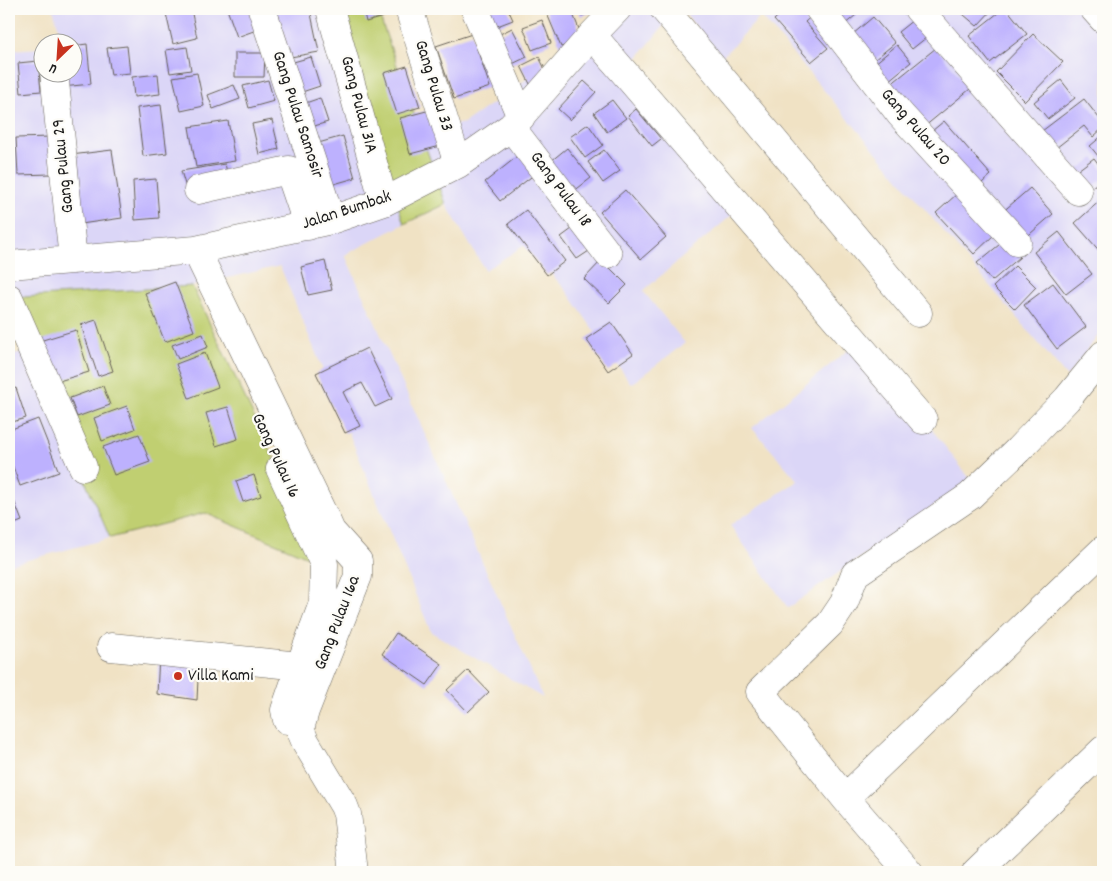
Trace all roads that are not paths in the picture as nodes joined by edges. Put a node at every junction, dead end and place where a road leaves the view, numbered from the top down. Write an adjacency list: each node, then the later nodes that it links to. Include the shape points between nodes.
1 (262, 9): 18 (street, Gang Pulau Samosir)
2 (330, 9): 17 (street, Gang Pulau 31A)
3 (409, 9): 14 (street, Gang Pulau 33)
4 (475, 9): 13 (street, Gang Pulau 18)
5 (618, 9): 11 (street, Jalan Bumbak)
6 (664, 9): 25 (street)
7 (819, 9): 19 (street, Gang Pulau 20, via 900,114)
8 (918, 9): 16 (street)
9 (1094, 9): 10 (street)
10 (1103, 19)
11 (592, 35): 13 (street, Jalan Bumbak); 27 (street)
12 (55, 82): 22 (street, Gang Pulau 29)
13 (516, 122): 14 (street, Jalan Bumbak); 21 (street, Gang Pulau 18)
14 (458, 164): 17 (street, Jalan Bumbak)
15 (198, 190): 18 (street, via 290,170)
16 (1078, 191)
17 (384, 202): 18 (street, Jalan Bumbak)
18 (319, 223): 20 (street, Jalan Bumbak)
19 (1017, 242)
20 (189, 251): 22 (street, Jalan Bumbak); 31 (street, Gang Pulau 16, via 324,564 323,604); 35 (street, Gang Pulau 16a, via 326,522 358,561 358,576 304,711 300,729 347,814)
21 (608, 254)
22 (73, 260): 23 (street, Jalan Bumbak)
23 (9, 265)
24 (9, 298): 28 (street)
25 (918, 313)
26 (1103, 356): 34 (street, via 1067,399 970,496 854,574 844,603 830,624 760,692)
27 (922, 420)
28 (83, 467)
29 (1103, 550): 34 (street)
30 (111, 647): 31 (street)
31 (300, 666): 32 (street, Gang Pulau 16, via 285,710)
32 (287, 720)
33 (1103, 750): 37 (street)
34 (845, 798): 36 (street)
35 (354, 872)
36 (909, 872)
37 (976, 872)

